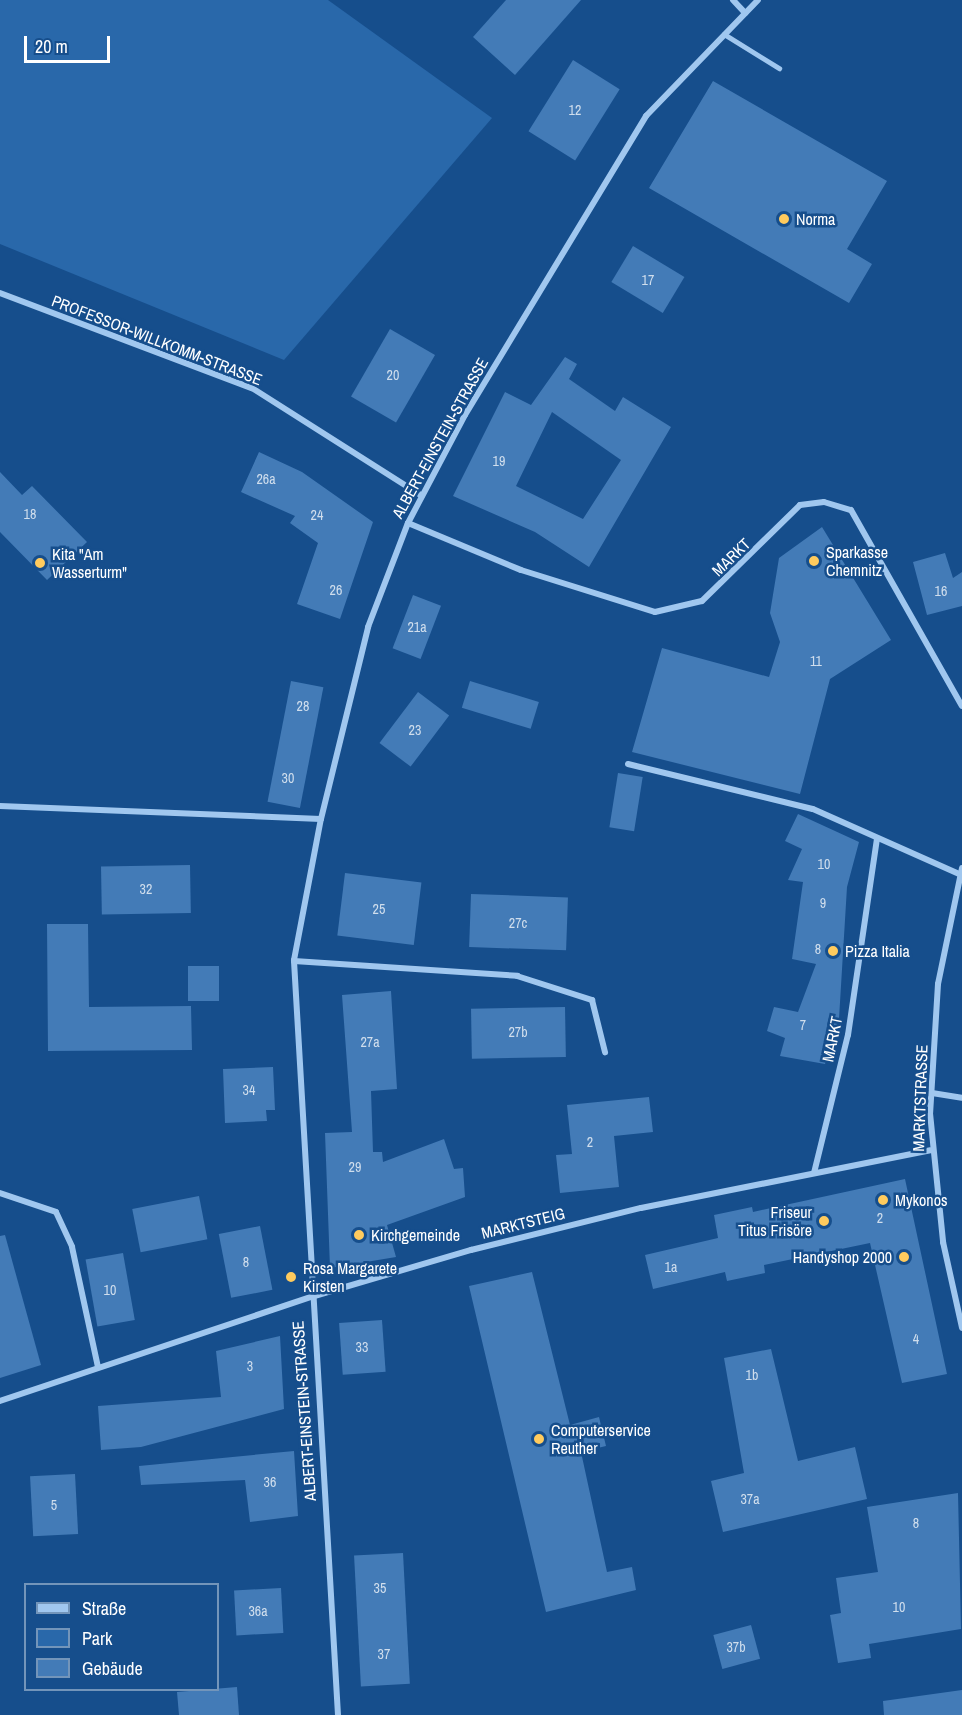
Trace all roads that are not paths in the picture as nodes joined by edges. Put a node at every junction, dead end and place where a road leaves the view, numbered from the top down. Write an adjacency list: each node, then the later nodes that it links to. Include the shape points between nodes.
1 (733, 0): 3 (street)
2 (758, 0): 3 (street, ALBERT-EINSTEIN-STRASSE)
3 (745, 13): 4 (street, ALBERT-EINSTEIN-STRASSE)
4 (724, 34): 5 (lane); 7 (street, ALBERT-EINSTEIN-STRASSE, via 646,116 465,415)
5 (780, 68)
6 (0, 293): 7 (street, PROFESSOR-WILLKOMM-STRASSE, via 252,388)
7 (422, 496): 8 (street, ALBERT-EINSTEIN-STRASSE)
8 (408, 524): 9 (street, MARKT, via 521,570 655,612 702,601 800,505 825,502 851,510); 12 (street, ALBERT-EINSTEIN-STRASSE, via 368,627)
9 (962, 706)
10 (628, 764): 13 (street, via 813,809)
11 (0, 806): 12 (street)
12 (321, 819): 15 (street, ALBERT-EINSTEIN-STRASSE)
13 (877, 838): 14 (street); 20 (street, MARKT, via 848,1035)
14 (960, 871): 17 (street, MARKTSTRASSE, via 938,984)
15 (294, 961): 16 (street, via 517,976 592,1000); 22 (street, ALBERT-EINSTEIN-STRASSE)
16 (605, 1052)
17 (932, 1093): 18 (street); 19 (street, MARKTSTRASSE)
18 (962, 1098)
19 (930, 1150): 20 (street, MARKTSTEIG); 23 (street, MARKTSTRASSE)
20 (814, 1173): 22 (street, MARKTSTEIG, via 629,1210)
21 (0, 1193): 24 (street, via 56,1212 72,1247)
22 (311, 1297): 24 (street, MARKTSTEIG); 26 (street, ALBERT-EINSTEIN-STRASSE)
23 (962, 1329)
24 (98, 1367): 25 (street, MARKTSTEIG)
25 (0, 1401)
26 (338, 1715)

